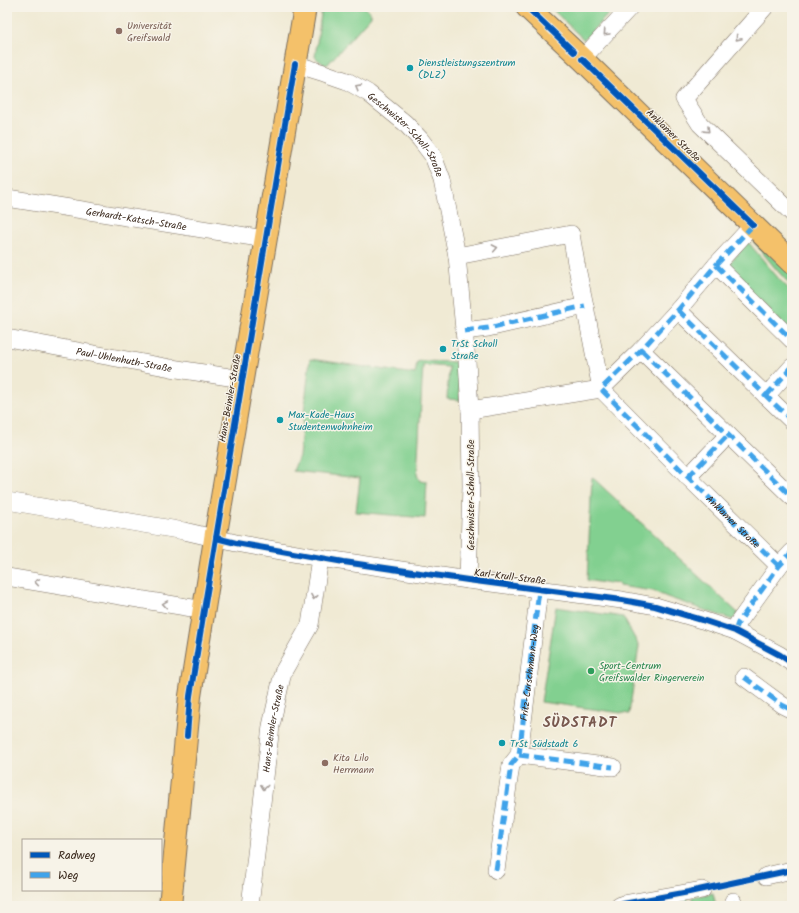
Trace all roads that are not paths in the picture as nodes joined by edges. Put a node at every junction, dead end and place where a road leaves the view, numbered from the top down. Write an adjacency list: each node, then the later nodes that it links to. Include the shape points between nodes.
1 (305, 7): 6 (main road, Hans-Beimler-Straße)
2 (527, 7): 5 (main road, Anklamer Straße)
3 (630, 7): 5 (street, one-way to 5)
4 (765, 8): 8 (street, one-way to 8, via 684,99 700,124)
5 (582, 58): 9 (main road, Anklamer Straße)
6 (295, 64): 10 (main road, Hans-Beimler-Straße); 11 (street, Geschwister-Scholl-Straße, one-way to 6, via 442,180 433,156 420,139 405,123 368,93 347,81)
7 (7, 198): 10 (street, Gerhardt-Katsch-Straße)
8 (792, 213)
9 (753, 225): 12 (main road, Anklamer Straße); 13 (street)
10 (265, 240): 21 (main road, Hans-Beimler-Straße)
11 (457, 256): 14 (street, one-way to 14, via 571,234); 16 (street, Geschwister-Scholl-Straße)
12 (792, 263)
13 (716, 265): 15 (street); 18 (street)
14 (585, 306): 16 (street); 22 (street)
15 (678, 310): 19 (street); 23 (street)
16 (464, 331): 24 (street, Geschwister-Scholl-Straße)
17 (7, 338): 21 (street, Paul-Uhlenhuth-Straße)
18 (792, 340)
19 (641, 350): 22 (street); 26 (street)
20 (792, 367): 23 (street)
21 (242, 379): 30 (main road, Hans-Beimler-Straße)
22 (602, 389): 24 (street); 27 (street, Anklamer Straße)
23 (766, 396): 25 (street)
24 (470, 410): 35 (street, Geschwister-Scholl-Straße)
25 (792, 421)
26 (728, 435): 27 (street); 28 (street)
27 (688, 477): 33 (street, Anklamer Straße)
28 (792, 496)
29 (7, 501): 30 (street)
30 (216, 538): 32 (street, Karl-Krull-Straße); 37 (main road, Hans-Beimler-Straße)
31 (792, 552): 33 (street)
32 (320, 558): 35 (street, Karl-Krull-Straße); 49 (street, Hans-Beimler-Straße, one-way to 49, via 310,625 283,672 270,726)
33 (779, 566): 38 (street, via 738,623)
34 (7, 578): 37 (street, one-way to 34)
35 (468, 580): 36 (street, Karl-Krull-Straße)
36 (539, 590): 38 (street, Karl-Krull-Straße, via 655,606); 42 (street, Fritz-Curschmann-Weg)
37 (204, 610): 48 (main road, Hans-Beimler-Straße, via 190,696)
38 (735, 631): 39 (street, Karl-Krull-Straße)
39 (792, 663)
40 (744, 677): 41 (street)
41 (792, 710)
42 (519, 755): 43 (street); 44 (street, Fritz-Curschmann-Weg, via 510,765)
43 (613, 767)
44 (496, 870)
45 (792, 870): 46 (street)
46 (766, 876)
47 (702, 890): 50 (street)
48 (170, 906)
49 (250, 906)
50 (619, 906)

